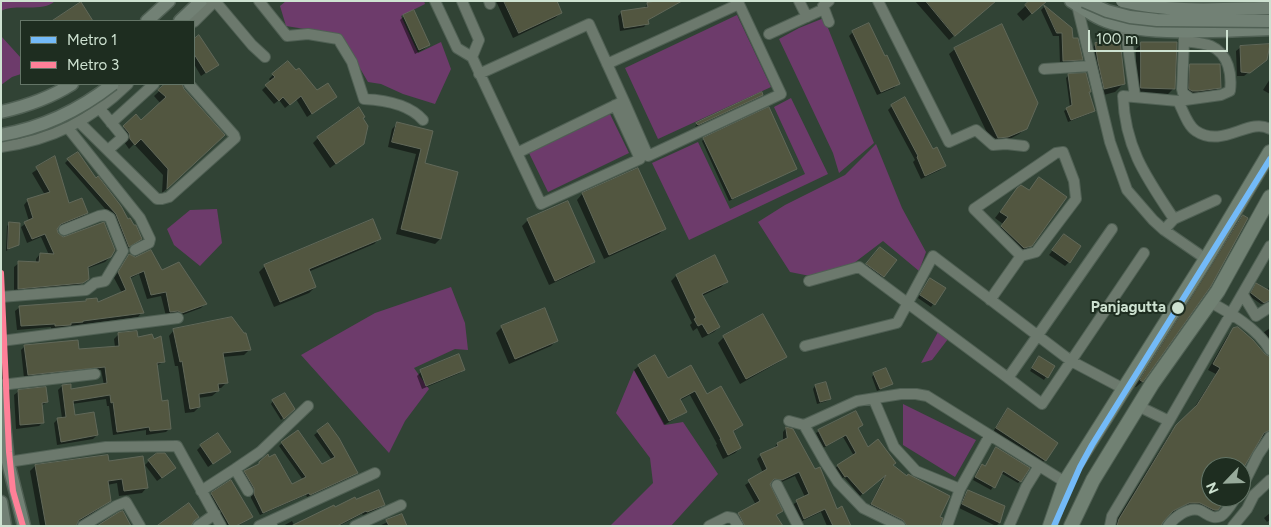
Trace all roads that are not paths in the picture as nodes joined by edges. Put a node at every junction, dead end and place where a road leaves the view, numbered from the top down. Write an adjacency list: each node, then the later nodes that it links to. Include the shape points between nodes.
1 (169, 1): 15 (main road)
2 (201, 1): 16 (main road)
3 (215, 1): 17 (street); 25 (street)
4 (259, 1): 41 (street, via 287,36 308,34 338,39 352,62 364,98 386,101 417,113)
5 (435, 1): 26 (street, via 457,48)
6 (462, 1): 26 (street, via 479,40)
7 (799, 1): 14 (street)
8 (878, 1): 47 (street, via 949,142 976,130 993,145)
9 (1122, 1): 13 (main road, bridge, via 1172,9)
10 (1166, 1): 22 (main road)
11 (1078, 3): 18 (main road, bridge, via 1130,17 1157,20); 20 (main road, via 1101,19); 28 (street)
12 (827, 5): 14 (street); 19 (street)
13 (1270, 8)
14 (807, 17): 23 (street)
15 (148, 20)
16 (181, 20)
17 (195, 21)
18 (1270, 21)
19 (829, 22)
20 (1125, 27): 22 (main road); 35 (street)
21 (1270, 29): 24 (main road)
22 (1164, 30): 24 (main road)
23 (769, 34)
24 (1184, 36): 36 (street, via 1182,89); 36 (street, via 1211,46 1224,58 1230,70 1230,91)
25 (265, 57)
26 (472, 57): 30 (street)
27 (607, 64): 30 (street, via 590,24); 38 (street); 38 (street, via 738,4 781,94 648,156)
28 (1091, 66): 29 (street); 58 (street, via 1110,142 1127,190)
29 (1044, 69)
30 (479, 74): 51 (street)
31 (70, 85): 40 (main road, via 33,104)
32 (153, 85): 43 (street)
33 (190, 85): 49 (street, via 235,138 173,194 157,198)
34 (115, 89): 39 (street); 46 (main road, bridge, via 41,124)
35 (1135, 96): 37 (street); 55 (street, via 1122,96 1123,118 1134,154)
36 (1190, 99): 37 (street)
37 (1178, 101): 45 (street, via 1195,130 1211,136 1229,135 1254,126)
38 (620, 103): 51 (street); 51 (street, via 640,160 541,204)
39 (100, 109): 42 (street); 43 (street)
40 (1, 112)
41 (423, 120)
42 (79, 122): 44 (street); 49 (street)
43 (112, 123): 49 (street, via 123,137)
44 (68, 128): 48 (street, via 32,142); 60 (street, via 140,218 150,239 149,243)
45 (1270, 129)
46 (1, 135)
47 (1024, 146)
48 (1, 147)
49 (108, 150)
50 (1270, 152): 52 (highway)
51 (517, 153)
52 (1249, 187): 53 (highway); 63 (highway)
53 (1269, 199): 69 (highway)
54 (1216, 200): 55 (street)
55 (1174, 218): 58 (street)
56 (1112, 229): 73 (street)
57 (64, 230): 66 (street, via 99,216 110,218 123,252 105,281 86,290)
58 (1164, 230): 63 (street)
59 (1270, 246): 65 (street)
60 (135, 250)
61 (1144, 253): 77 (street)
62 (1021, 256): 62 (street, via 974,209 1056,153 1063,152 1074,181 1076,199 1036,252); 67 (street)
63 (1206, 259): 81 (highway)
64 (809, 282): 68 (street, via 859,267)
65 (1243, 295): 70 (street, via 1256,316); 71 (street)
66 (1, 297)
67 (990, 300): 68 (street, via 933,256); 73 (street)
68 (908, 302): 75 (street, via 897,323); 79 (street)
69 (1210, 302): 71 (street); 85 (highway)
70 (1270, 307)
71 (1232, 314): 76 (street, via 1263,338); 87 (street)
72 (178, 318): 74 (street)
73 (1037, 336): 77 (street); 79 (street)
74 (1, 341)
75 (805, 346)
76 (1270, 350)
77 (1072, 361): 79 (street, via 1042,404); 81 (street)
78 (94, 374): 80 (street)
79 (1008, 378)
80 (1, 385)
81 (1124, 389): 97 (highway)
82 (1, 393): 91 (main road)
83 (874, 400): 88 (street, via 857,401); 89 (street, via 901,394 927,396); 99 (street, via 894,448 916,471)
84 (308, 406): 94 (street, via 260,452)
85 (1138, 406): 87 (street); 122 (highway, via 1093,480)
86 (789, 421): 88 (street)
87 (1169, 421): 123 (street, via 1112,516)
88 (804, 424): 118 (street, via 838,482 863,508)
89 (990, 435): 92 (street); 99 (street)
90 (1270, 437): 93 (street)
91 (8, 462): 100 (street, via 106,447 176,446); 108 (main road)
92 (1039, 466): 97 (street); 120 (street)
93 (1251, 469)
94 (235, 470): 100 (street); 101 (street)
95 (375, 473): 106 (street)
96 (1270, 480): 125 (street, via 1254,495)
97 (1065, 482): 121 (highway)
98 (776, 485): 117 (street)
99 (960, 489): 119 (street)
100 (201, 491): 105 (street)
101 (248, 492)
102 (401, 505): 114 (street)
103 (1228, 507): 124 (street, via 1223,514 1213,517 1190,510)
104 (2, 508): 107 (main road)
105 (215, 514): 111 (street); 112 (street)
106 (271, 523): 113 (street)
107 (6, 526)
108 (24, 526)
109 (83, 526): 110 (street, via 126,502)
110 (140, 526)
111 (198, 526)
112 (221, 526)
113 (258, 526)
114 (356, 526)
115 (709, 526): 116 (street, via 728,517 733,518)
116 (738, 526)
117 (798, 526)
118 (900, 526)
119 (947, 526)
120 (1009, 526)
121 (1050, 526)
122 (1071, 526)
123 (1110, 526)
124 (1168, 526)
125 (1233, 526)

